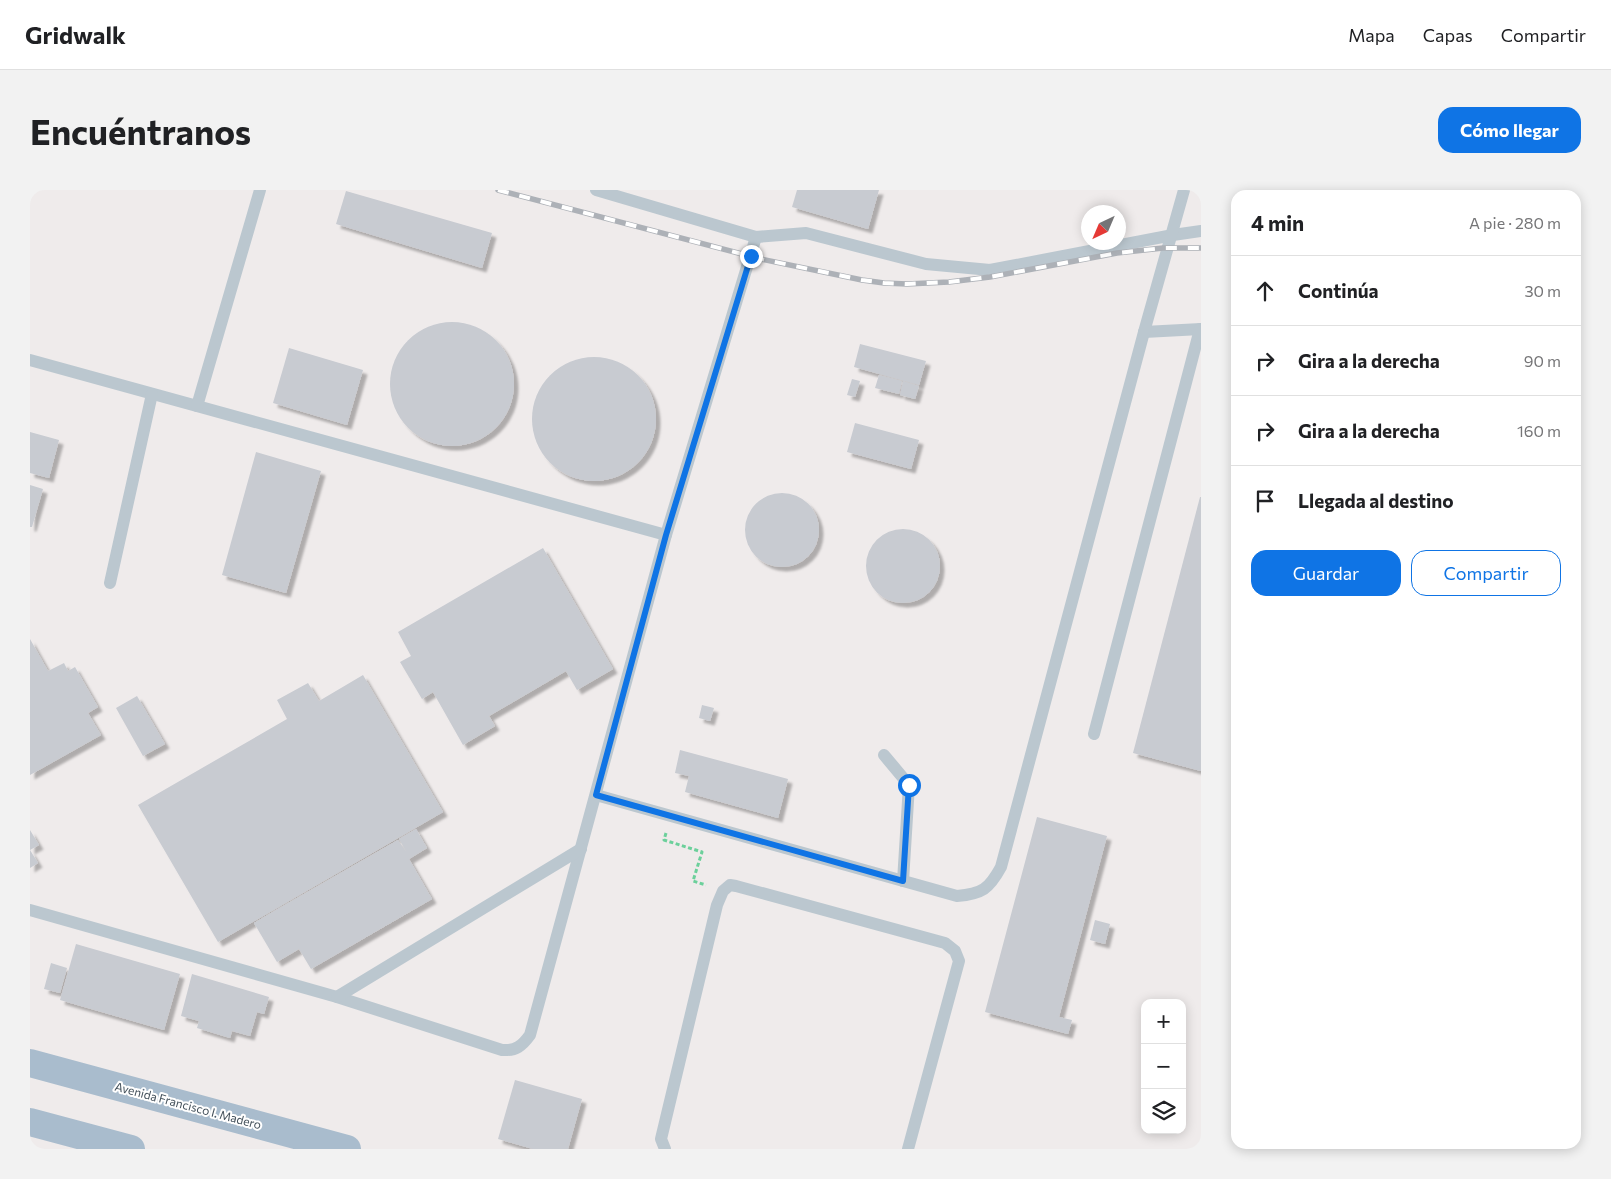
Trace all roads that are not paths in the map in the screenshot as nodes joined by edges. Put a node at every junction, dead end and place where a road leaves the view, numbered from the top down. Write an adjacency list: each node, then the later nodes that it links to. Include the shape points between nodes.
1 (260, 190): 11 (lane)
2 (596, 190): 6 (lane)
3 (1184, 190): 5 (lane)
4 (1201, 231): 5 (lane)
5 (1173, 235): 6 (lane, via 990,270 926,264 806,233); 8 (lane)
6 (756, 237): 12 (lane)
7 (1201, 329): 8 (lane); 14 (lane)
8 (1144, 332): 18 (lane, via 1001,866 993,881 972,895 957,896)
9 (30, 360): 10 (lane)
10 (152, 394): 11 (lane); 13 (lane)
11 (196, 406): 12 (lane)
12 (666, 535): 16 (lane)
13 (110, 583)
14 (1094, 734)
15 (884, 755): 18 (lane, via 909,785)
16 (596, 795): 17 (lane); 18 (lane)
17 (581, 849): 20 (lane); 20 (lane, via 530,1036 522,1046 513,1051 502,1050)
18 (903, 881)
19 (30, 910): 20 (lane)
20 (337, 997)
21 (30, 1063): 24 (main road, Avenida Francisco I. Madero)
22 (30, 1122): 23 (main road)
23 (131, 1149)
24 (347, 1149)
25 (665, 1149): 26 (lane, via 661,1139 716,905 730,885 945,943 955,951 959,961)
26 (908, 1149)

